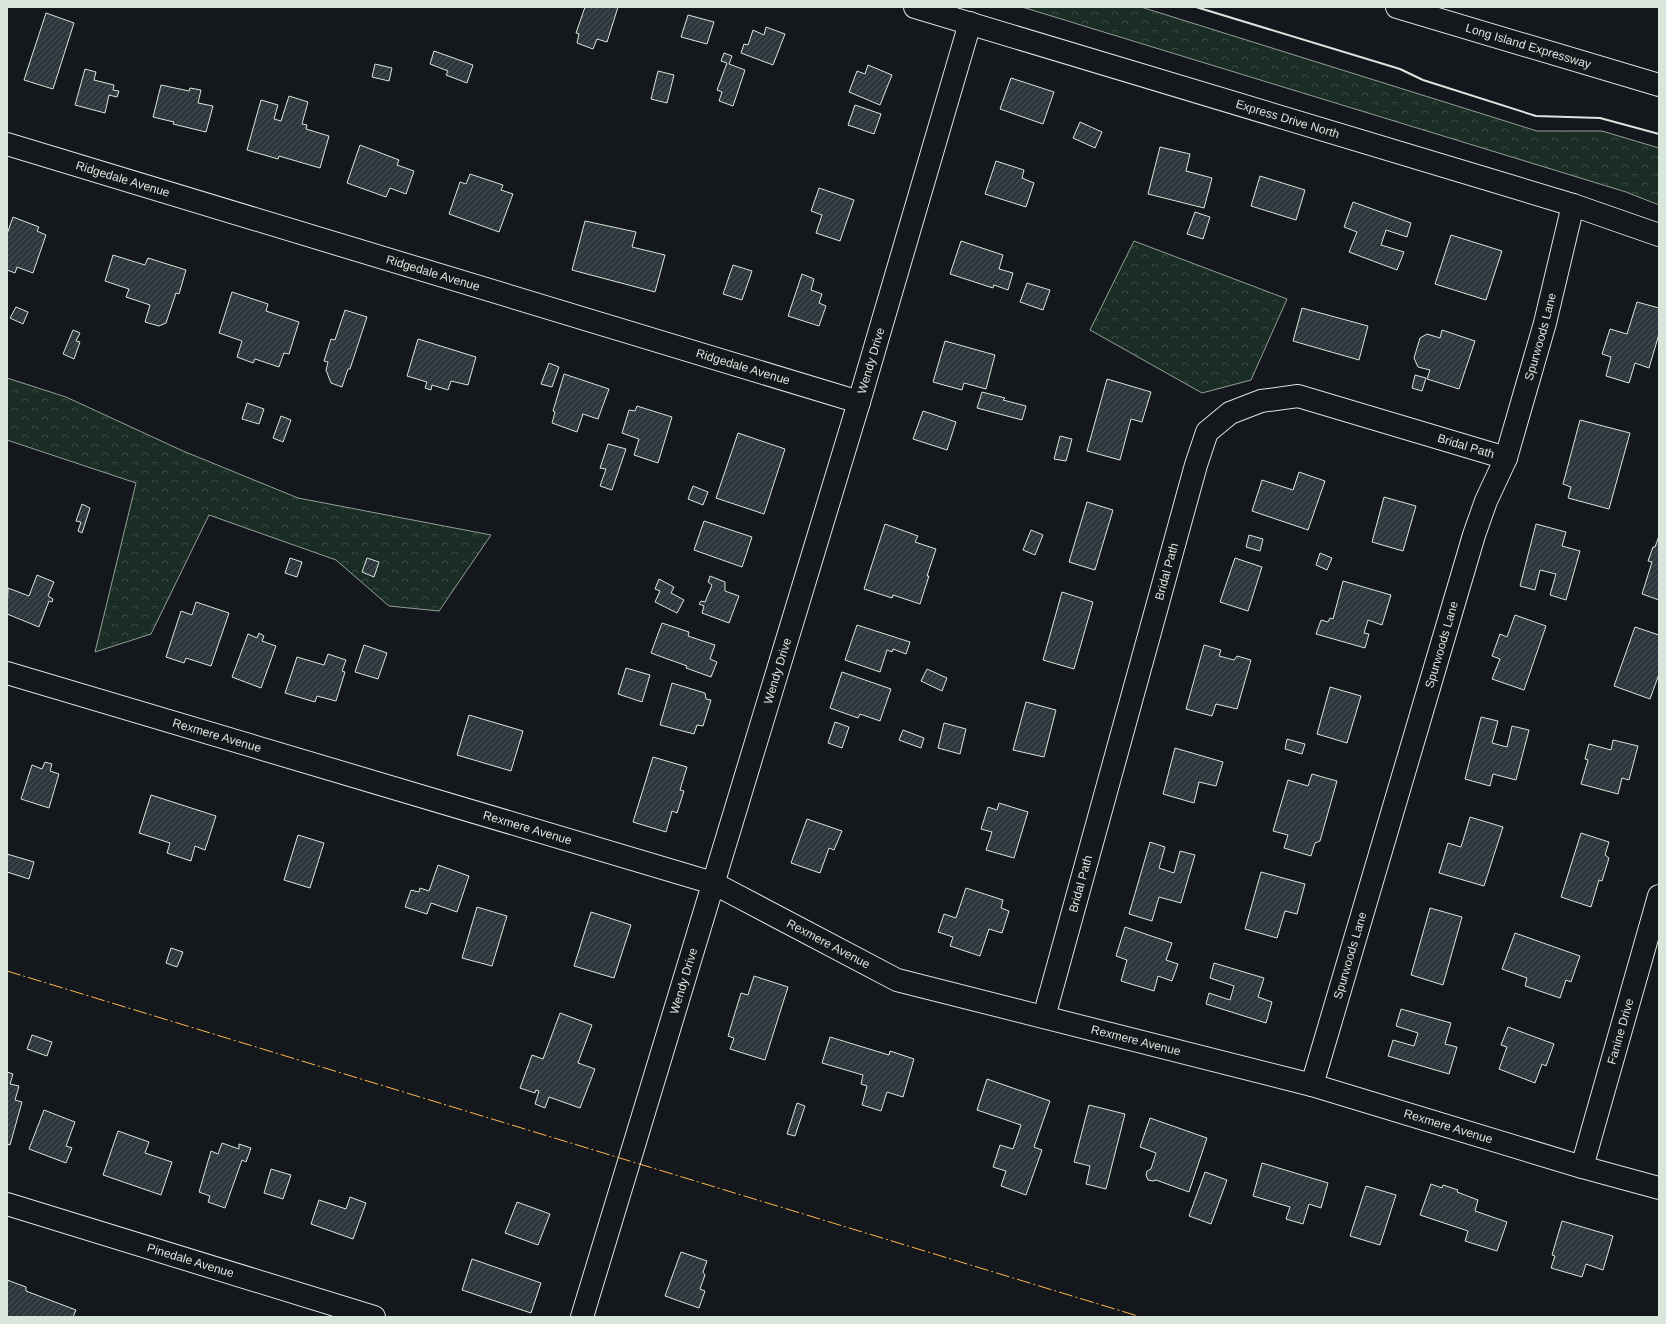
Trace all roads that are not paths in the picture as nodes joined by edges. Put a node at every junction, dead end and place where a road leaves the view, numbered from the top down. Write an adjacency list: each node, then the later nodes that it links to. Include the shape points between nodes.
1 (916, 7): 3 (main road, Express Drive North)
2 (1397, 7): 4 (main road, Long Island Expressway)
3 (970, 23): 6 (main road, Express Drive North); 8 (main road, Wendy Drive)
4 (1659, 85)
5 (7, 144): 8 (main road, Ridgedale Avenue)
6 (1573, 205): 7 (main road, Express Drive North); 9 (main road, Spurwoods Lane, via 1544,323)
7 (1659, 235)
8 (859, 402): 11 (main road, Wendy Drive)
9 (1506, 458): 13 (main road, Bridal Path, via 1298,396 1261,401 1230,413 1207,432); 14 (main road, Spurwoods Lane, via 1474,535)
10 (7, 673): 11 (main road, Rexmere Avenue)
11 (713, 883): 13 (main road, Rexmere Avenue, via 897,980); 19 (main road, Wendy Drive)
12 (1659, 896): 15 (main road, Fanine Drive)
13 (1044, 1017): 14 (main road, Rexmere Avenue)
14 (1312, 1085): 15 (main road, Rexmere Avenue)
15 (1582, 1167): 16 (main road, Rexmere Avenue)
16 (1659, 1188)
17 (7, 1204): 18 (main road, Pinedale Avenue)
18 (374, 1317)
19 (582, 1317)

